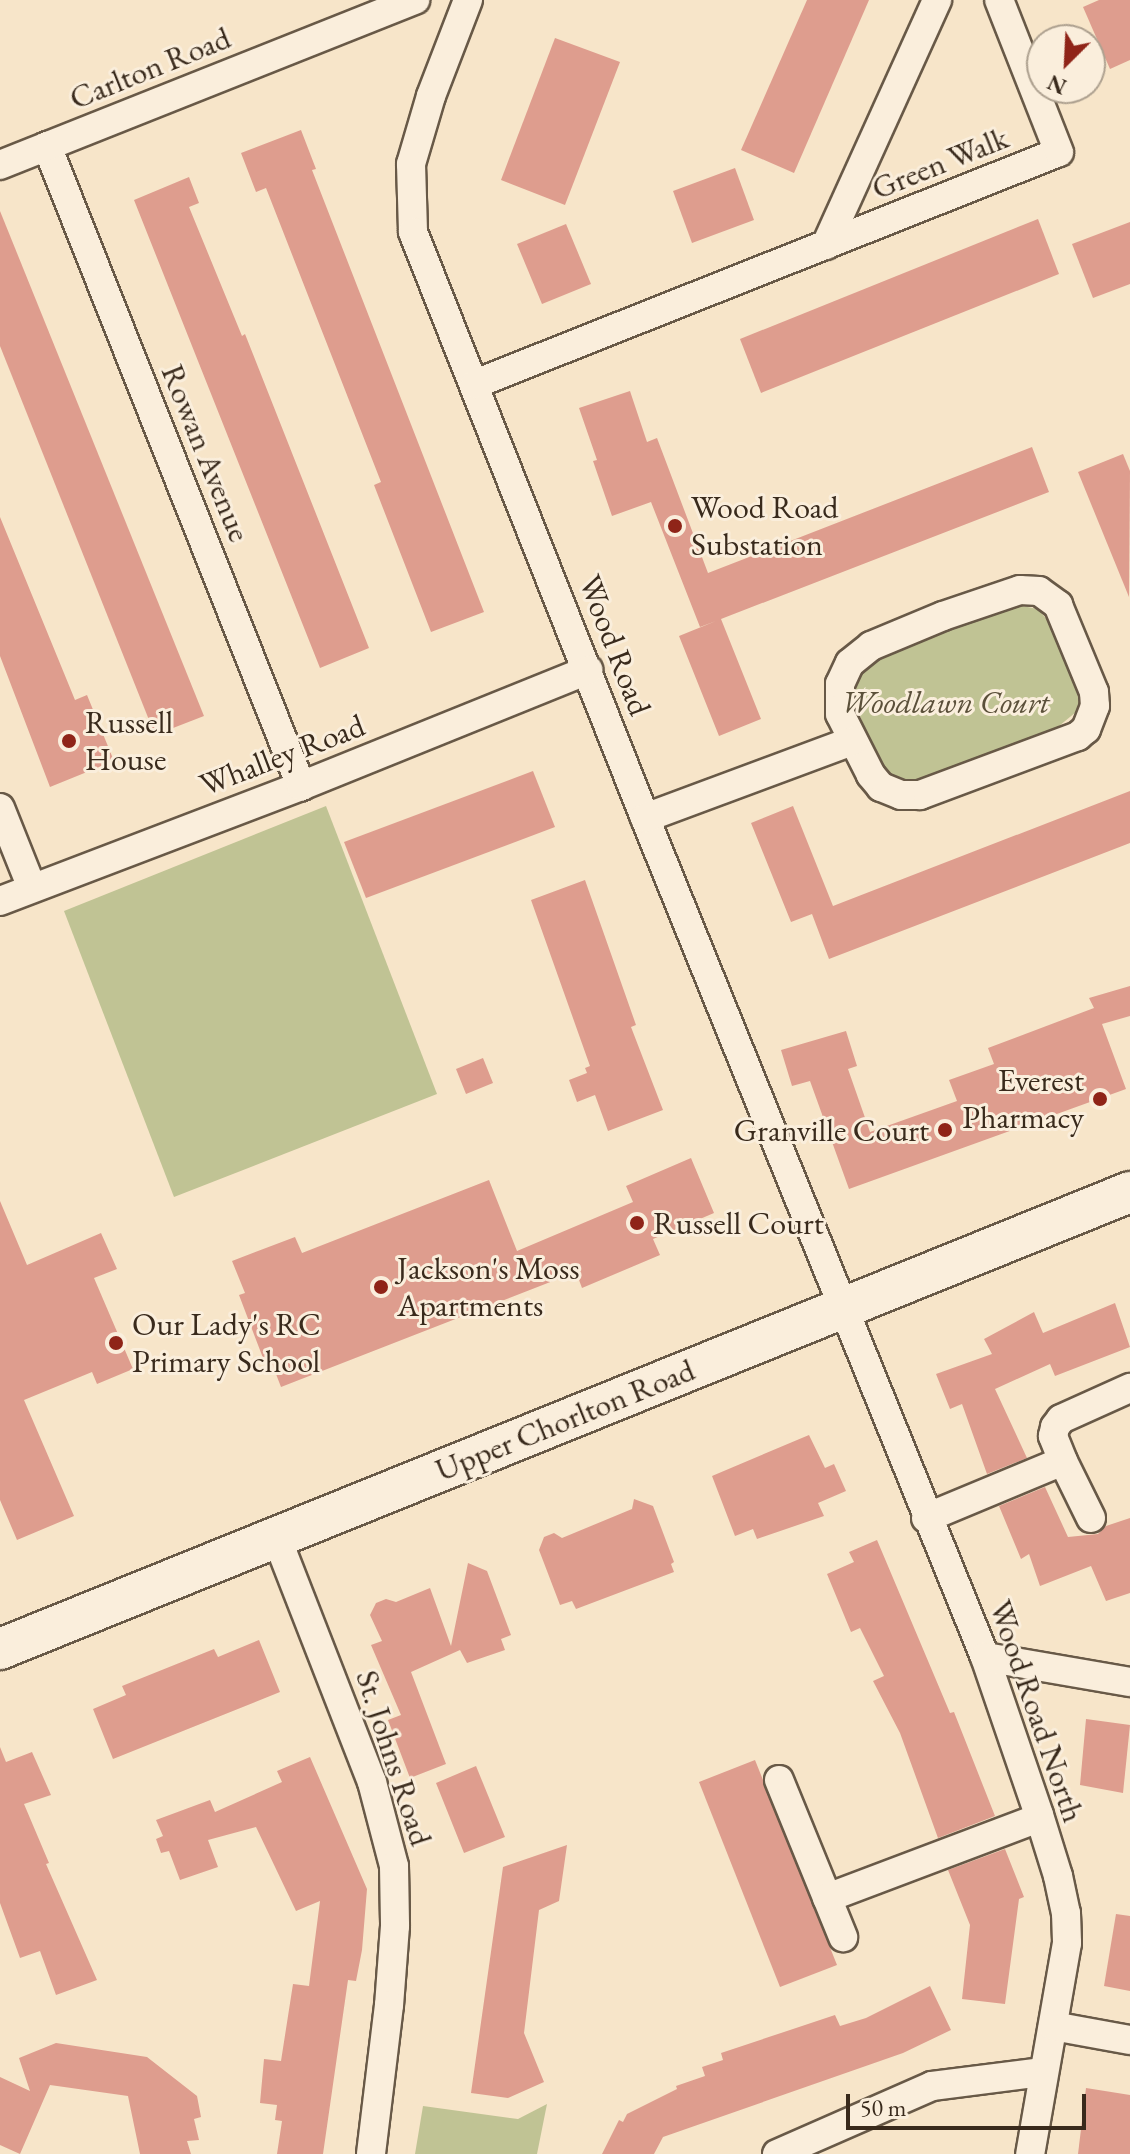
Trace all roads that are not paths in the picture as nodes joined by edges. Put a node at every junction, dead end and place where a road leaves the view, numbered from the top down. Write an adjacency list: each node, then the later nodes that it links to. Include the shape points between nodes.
1 (415, 0): 5 (street, Carlton Road)
2 (468, 0): 8 (street, Wood Road, via 411,164 413,232)
3 (937, 0): 7 (street, Green Walk)
4 (999, 0): 7 (street, Green Walk, via 1059,152)
5 (47, 146): 6 (street, Carlton Road); 11 (street, Rowan Avenue)
6 (0, 165)
7 (826, 245): 8 (street, Green Walk)
8 (475, 384): 9 (street, Wood Road)
9 (588, 670): 11 (street, Whalley Road); 13 (street, Wood Road)
10 (852, 741): 10 (street, via 839,700 840,684 857,654 1020,590 1039,591 1058,605 1094,692 1092,719 1078,736 920,795 881,787); 13 (street)
11 (301, 786): 14 (street, Whalley Road)
12 (0, 808): 14 (street)
13 (645, 818): 17 (street, Wood Road)
14 (32, 888): 15 (street, Whalley Road)
15 (0, 901)
16 (1130, 1192): 17 (main road, Upper Chorlton Road)
17 (842, 1308): 20 (street, Wood Road North); 22 (main road, Upper Chorlton Road)
18 (1130, 1388): 19 (street, via 1061,1419 1053,1436)
19 (1063, 1461): 20 (street); 21 (street)
20 (926, 1518): 24 (street, Wood Road North)
21 (1091, 1518)
22 (276, 1536): 23 (main road, Upper Chorlton Road); 33 (street, St. Johns Road, via 372,1782 394,1866 389,2005)
23 (0, 1649)
24 (985, 1657): 25 (street); 27 (street, Wood Road North)
25 (1130, 1682)
26 (779, 1780): 28 (street)
27 (1039, 1818): 28 (street); 30 (street, Wood Road North, via 1066,1913 1067,1943)
28 (827, 1898): 29 (street)
29 (843, 1937)
30 (1053, 2026): 31 (street); 32 (street, Wood Road North)
31 (1130, 2040)
32 (1043, 2072): 34 (street, via 932,2086); 35 (street, Wood Road North)
33 (371, 2154)
34 (777, 2154)
35 (1030, 2154)

